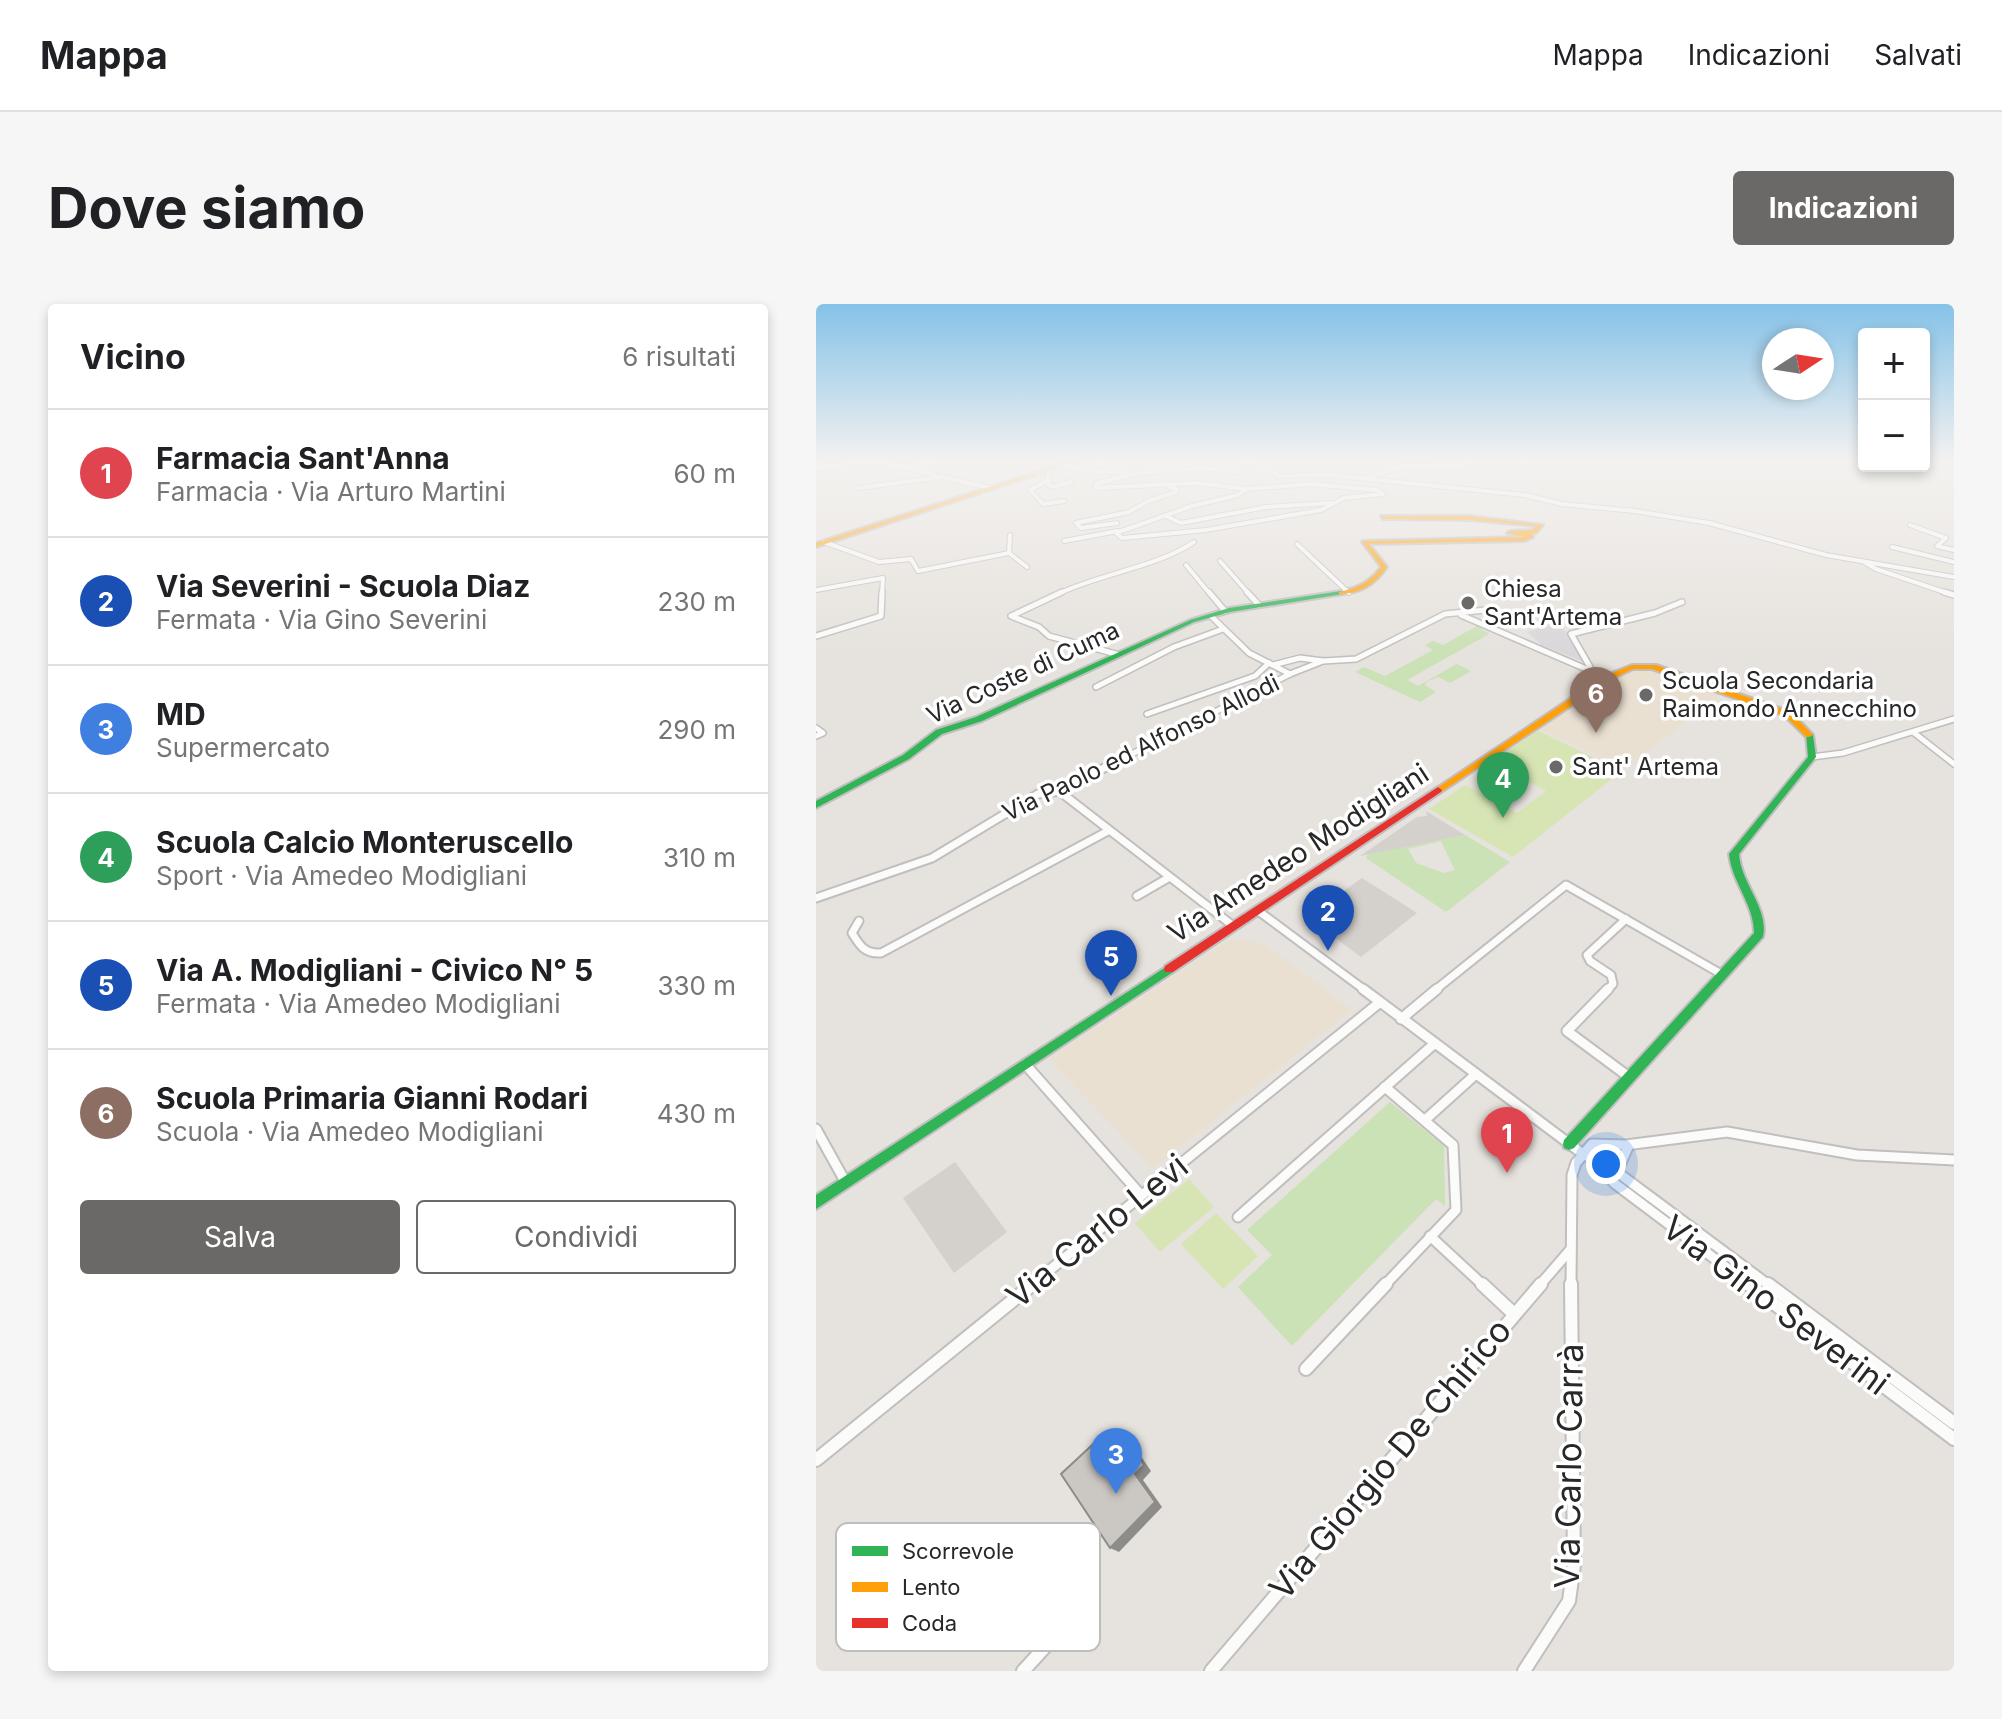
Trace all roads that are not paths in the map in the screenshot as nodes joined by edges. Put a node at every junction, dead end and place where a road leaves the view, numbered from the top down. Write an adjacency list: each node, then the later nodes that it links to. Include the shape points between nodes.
1 (876, 525): 13 (street)
2 (1078, 525): 3 (street)
3 (1104, 525)
4 (1138, 525): 9 (street)
5 (1235, 525): 9 (street, via 1131,539 1118,537)
6 (1538, 525): 25 (street, Via Coste di Cuma, via 1534,532 1510,533 1531,536 1525,539 1368,541 1365,545 1383,569 1369,586)
7 (1716, 525): 18 (street, via 1826,555)
8 (1910, 525): 16 (street, via 1946,538 1937,546)
9 (1119, 531): 11 (street)
10 (1010, 535): 17 (street)
11 (1064, 541)
12 (1194, 542): 35 (street, via 1179,552 1087,580 1011,616 1049,636)
13 (820, 543): 17 (street, via 879,562 911,559 918,571)
14 (1297, 544): 25 (street)
15 (1892, 547): 20 (street)
16 (1954, 550)
17 (1009, 553): 22 (street)
18 (1860, 558): 23 (street); 26 (street, via 1876,569)
19 (1220, 561): 28 (street)
20 (1954, 562)
21 (1186, 565): 30 (street)
22 (1027, 567)
23 (1954, 577)
24 (816, 590): 34 (street, via 883,578 881,616)
25 (1349, 593): 28 (street, Via Coste di Cuma)
26 (1954, 595)
27 (1682, 602): 38 (street, via 1653,615 1608,621 1571,634)
28 (1259, 605): 30 (street, Via Coste di Cuma)
29 (1496, 609): 31 (street, Via Paolo ed Alfonso Allodi)
30 (1225, 611): 32 (street, Via Coste di Cuma)
31 (1459, 614): 36 (street, Via Paolo ed Alfonso Allodi, via 1445,614 1356,659); 38 (street)
32 (1212, 617): 33 (street); 35 (street, Via Coste di Cuma)
33 (1223, 629): 37 (street, via 1249,653); 42 (street, Via Coste di Cuma)
34 (816, 636)
35 (1116, 654): 52 (street, Via Coste di Cuma, via 979,719 939,732 906,757)
36 (1308, 662): 37 (street, Via Paolo ed Alfonso Allodi); 39 (street, Via Paolo ed Alfonso Allodi)
37 (1271, 664): 39 (street, Via Paolo ed Alfonso Allodi); 41 (street)
38 (1587, 669): 40 (street)
39 (1287, 676): 43 (street, Via Paolo ed Alfonso Allodi)
40 (1607, 678): 49 (street, Via Amedeo Modigliani, via 1624,669 1653,667 1777,708 1806,727); 57 (street, Via Amedeo Modigliani)
41 (1239, 683): 43 (street); 44 (street)
42 (1096, 687)
43 (1247, 695): 51 (street, Via Paolo ed Alfonso Allodi)
44 (1147, 714)
45 (1954, 719): 47 (street)
46 (816, 728): 48 (street, via 823,733)
47 (1913, 732): 49 (street); 50 (street)
48 (816, 736)
49 (1812, 757): 61 (street, via 1734,854 1733,867 1759,913 1761,929)
50 (1954, 764)
51 (1059, 791): 53 (street); 56 (street, Via Paolo ed Alfonso Allodi, via 1038,794 932,858)
52 (816, 805)
53 (1108, 831): 54 (street); 59 (street, via 881,953 862,950 852,933)
54 (1168, 878): 55 (street); 60 (street)
55 (1137, 896)
56 (816, 898)
57 (1257, 910): 60 (street, Via Amedeo Modigliani); 62 (street, Via Gino Severini)
58 (1626, 919): 61 (street); 63 (street, via 1572,887 1560,887); 67 (street, via 1587,955 1611,975 1613,984 1567,1031)
59 (859, 921)
60 (1232, 925): 65 (street, Via Amedeo Modigliani)
61 (1723, 975): 67 (street)
62 (1379, 1003): 63 (street, Via Gino Severini); 78 (street, Via Carlo Levi)
63 (1401, 1019): 64 (street, Via Gino Severini)
64 (1434, 1044): 66 (street, Via Gino Severini); 68 (street)
65 (1025, 1064): 77 (street, Via Amedeo Modigliani); 78 (street)
66 (1476, 1074): 69 (street); 71 (street, Via Gino Severini)
67 (1629, 1077): 71 (street)
68 (1385, 1087): 69 (street); 80 (street)
69 (1425, 1120): 81 (street, via 1455,1152 1456,1210)
70 (816, 1129): 77 (street)
71 (1569, 1144): 73 (street, Via Gino Severini)
72 (1628, 1147): 73 (street, via 1592,1144); 74 (street, via 1726,1132 1863,1155); 76 (street)
73 (1583, 1154): 75 (street, Via Gino Severini); 82 (street, Via Carlo Carrà, via 1571,1168)
74 (1954, 1160)
75 (1601, 1166): 76 (street, Via Gino Severini); 86 (street, Via Gino Severini, via 1614,1183)
76 (1617, 1172): 85 (street, Via Gino Severini)
77 (846, 1183): 79 (street, Via Amedeo Modigliani)
78 (1141, 1195): 87 (street, Via Carlo Levi)
79 (816, 1203)
80 (1238, 1217)
81 (1430, 1236): 83 (street); 84 (street)
82 (1572, 1249): 83 (street, Via Giorgio De Chirico); 91 (street, Via Carlo Carrà, via 1574,1565 1569,1601)
83 (1514, 1314): 90 (street, Via Giorgio De Chirico)
84 (1306, 1369)
85 (1954, 1423)
86 (1954, 1439)
87 (816, 1460)
88 (1041, 1651): 89 (street)
89 (1023, 1671)
90 (1211, 1671)
91 (1524, 1671)

